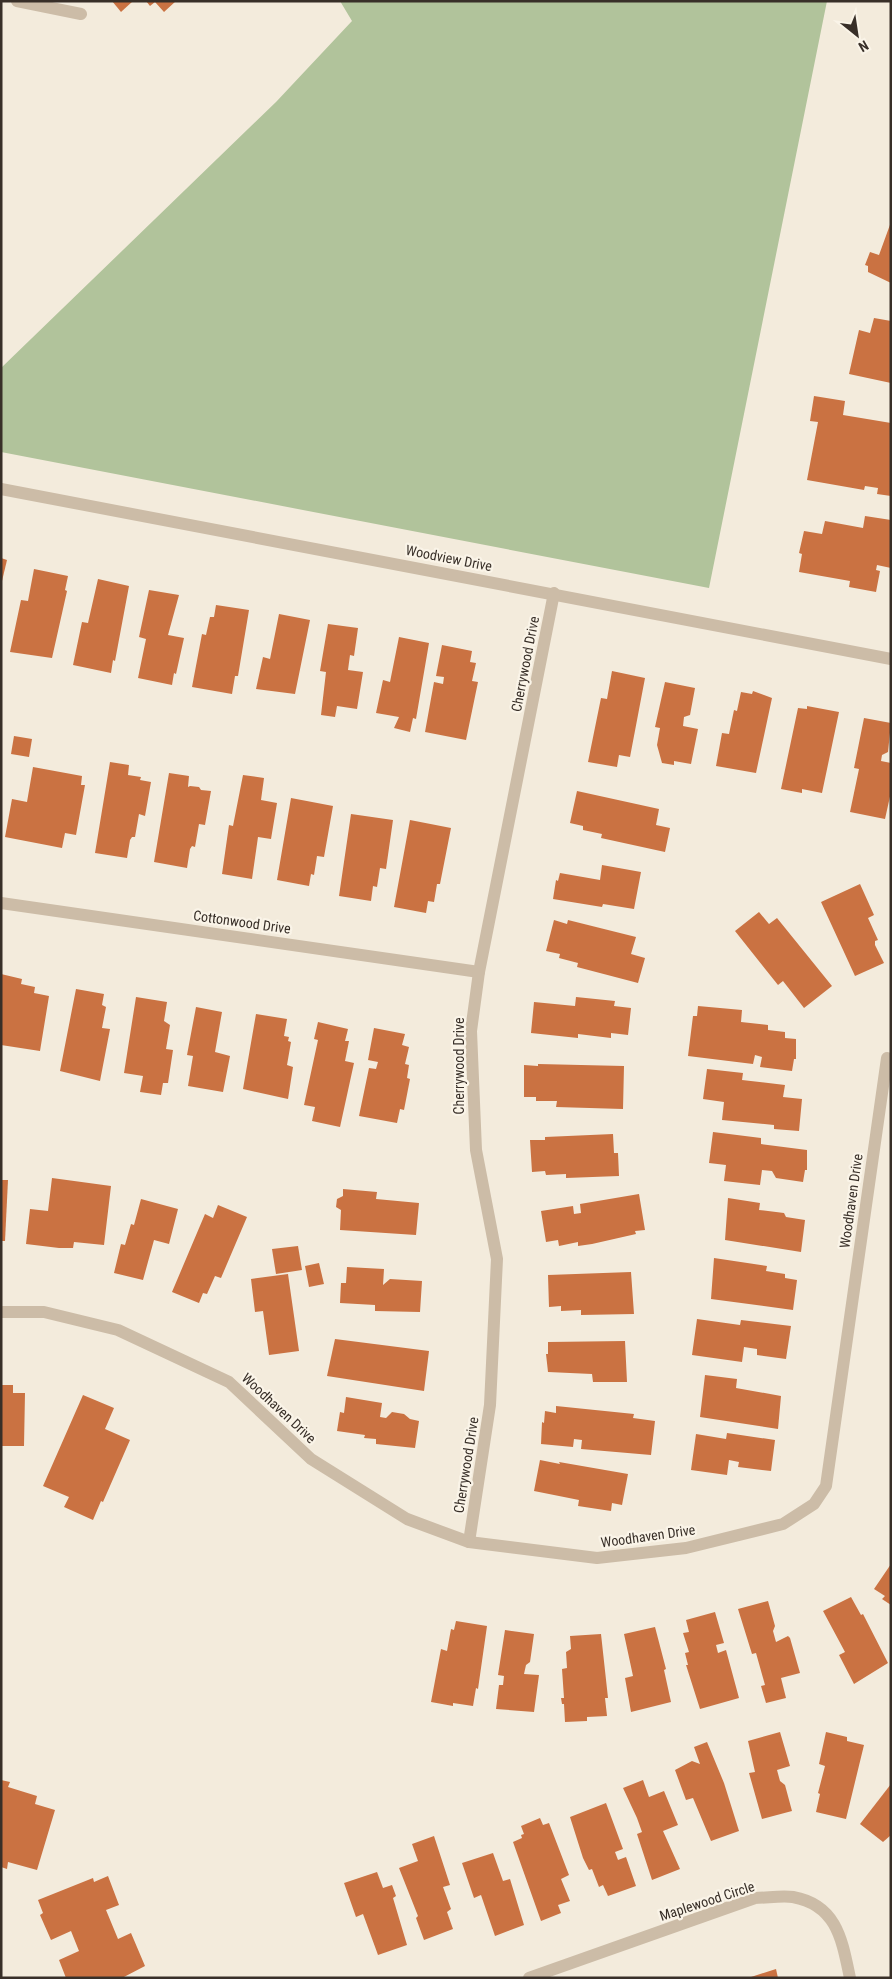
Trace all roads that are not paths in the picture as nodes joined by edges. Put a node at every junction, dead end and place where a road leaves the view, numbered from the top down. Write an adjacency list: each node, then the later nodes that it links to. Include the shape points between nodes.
1 (17, 1): 2 (street)
2 (81, 14)
3 (1, 489): 4 (street, Woodview Drive)
4 (554, 593): 5 (street, Woodview Drive); 7 (street, Cherrywood Drive)
5 (891, 658)
6 (1, 903): 7 (street, Cottonwood Drive)
7 (479, 972): 10 (street, Cherrywood Drive, via 471,1031 476,1150 497,1259 490,1405)
8 (887, 1058): 10 (street, Woodhaven Drive, via 826,1486 814,1504 783,1524 686,1548 597,1558)
9 (1, 1312): 10 (street, Woodhaven Drive, via 44,1312 118,1330 228,1382 311,1459 407,1519)
10 (469, 1542)
11 (529, 1978): 12 (street, Maplewood Circle, via 755,1898 792,1897 820,1906 836,1927 841,1935)
12 (850, 1978)

